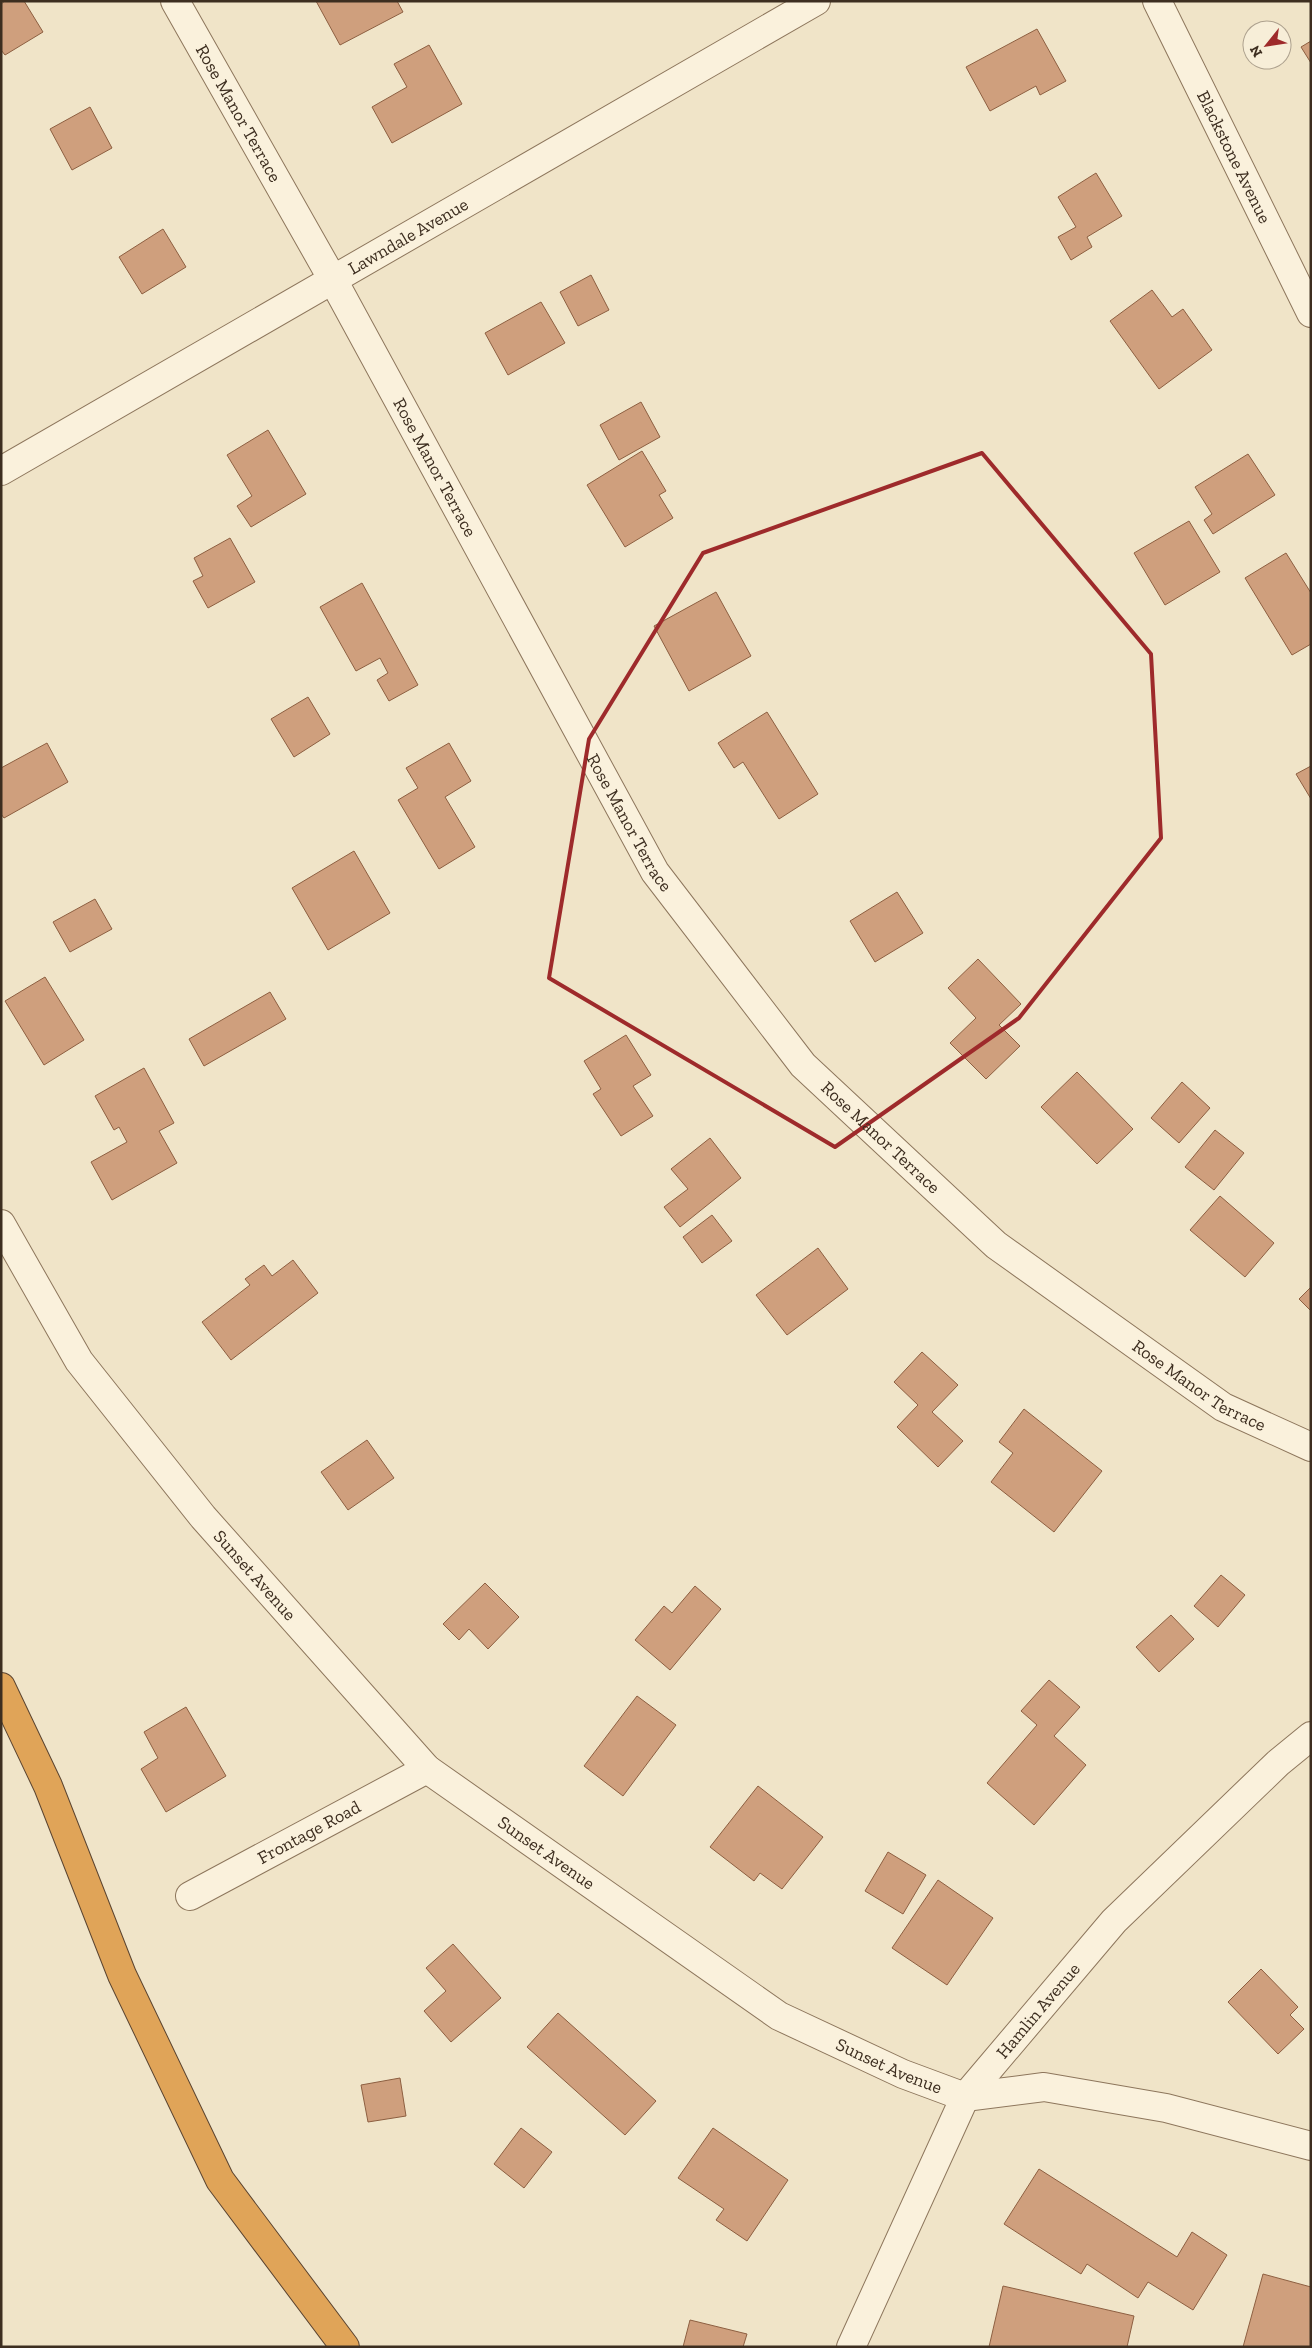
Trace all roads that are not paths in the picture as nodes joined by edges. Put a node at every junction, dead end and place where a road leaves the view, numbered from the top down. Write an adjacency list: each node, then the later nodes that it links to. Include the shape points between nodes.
1 (175, 1): 4 (street, Rose Manor Terrace)
2 (816, 1): 4 (street, Lawndale Avenue)
3 (1157, 1): 5 (street, Blackstone Avenue)
4 (333, 280): 6 (street, Lawndale Avenue); 8 (street, Rose Manor Terrace, via 655,872 803,1066 996,1245 1223,1407)
5 (1311, 313)
6 (1, 471)
7 (1, 1224): 11 (street, Sunset Avenue, via 79,1362 203,1518)
8 (1311, 1447)
9 (1, 1687): 15 (highway, via 48,1786 122,1974 220,2180)
10 (1311, 1736): 13 (street, Hamlin Avenue, via 1278,1763 1114,1921)
11 (427, 1769): 12 (street, Frontage Road); 13 (street, Sunset Avenue, via 779,2016 903,2074)
12 (190, 1896)
13 (964, 2097): 14 (street, Sunset Avenue, via 1044,2088 1166,2108); 16 (street, Hamlin Avenue)
14 (1311, 2146)
15 (345, 2347)
16 (850, 2347)

